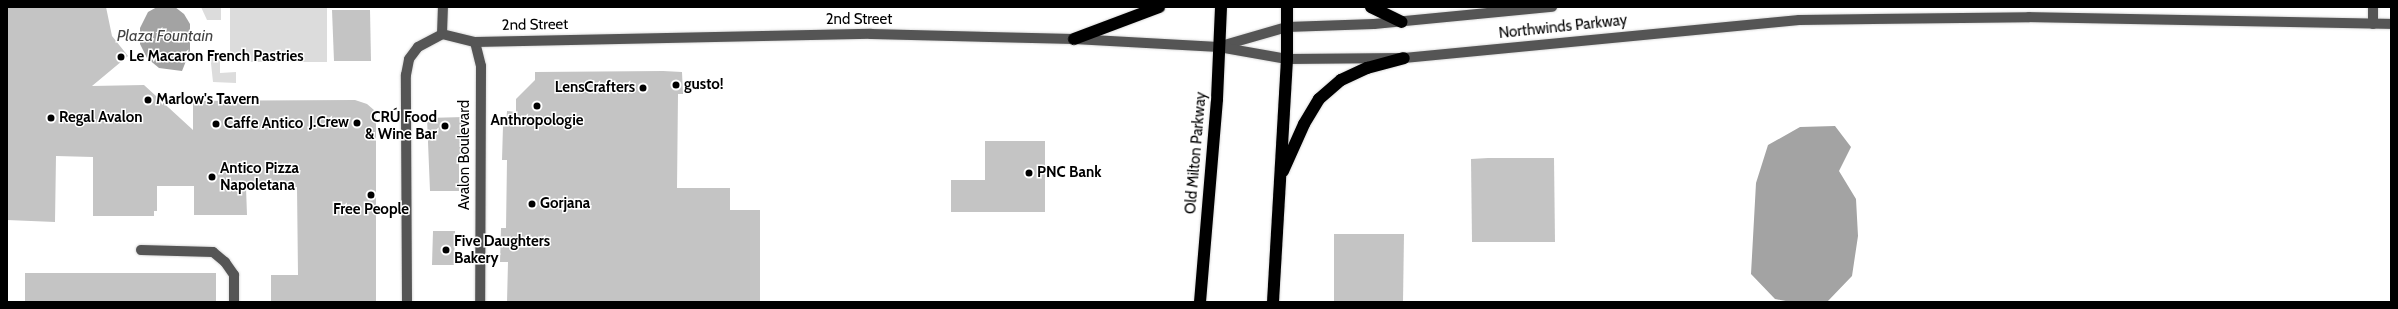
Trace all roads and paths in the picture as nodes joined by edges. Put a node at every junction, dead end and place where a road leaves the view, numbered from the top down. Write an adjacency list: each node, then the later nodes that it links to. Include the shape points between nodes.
1 (443, 7): 12 (street)
2 (1159, 7): 13 (highway)
3 (1221, 7): 15 (highway, Old Milton Parkway)
4 (1288, 7): 11 (highway)
5 (1371, 7): 8 (highway)
6 (1552, 7): 8 (street, Northwinds Parkway)
7 (2373, 7): 9 (street)
8 (1402, 22): 11 (street, Northwinds Parkway)
9 (2373, 24): 10 (street, Northwinds Parkway); 16 (street, Northwinds Parkway, via 2029,17 1799,20)
10 (2391, 24)
11 (1287, 27): 15 (street, Northwinds Parkway); 17 (highway)
12 (442, 34): 14 (street); 21 (street, via 418,47 409,60 406,75)
13 (1074, 38): 14 (street, 2nd Street, via 871,34); 15 (street, 2nd Street)
14 (474, 42): 22 (street, Avalon Boulevard, via 481,66)
15 (1219, 47): 17 (street, Northwinds Parkway); 23 (highway, Old Milton Parkway)
16 (1404, 58): 17 (street, Northwinds Parkway); 18 (highway, via 1367,68 1341,80 1319,99 1304,124)
17 (1287, 59): 18 (highway)
18 (1280, 180): 24 (highway)
19 (141, 250): 20 (street, via 213,252 225,262 234,275)
20 (234, 302)
21 (408, 302)
22 (480, 302)
23 (1200, 302)
24 (1273, 302)

